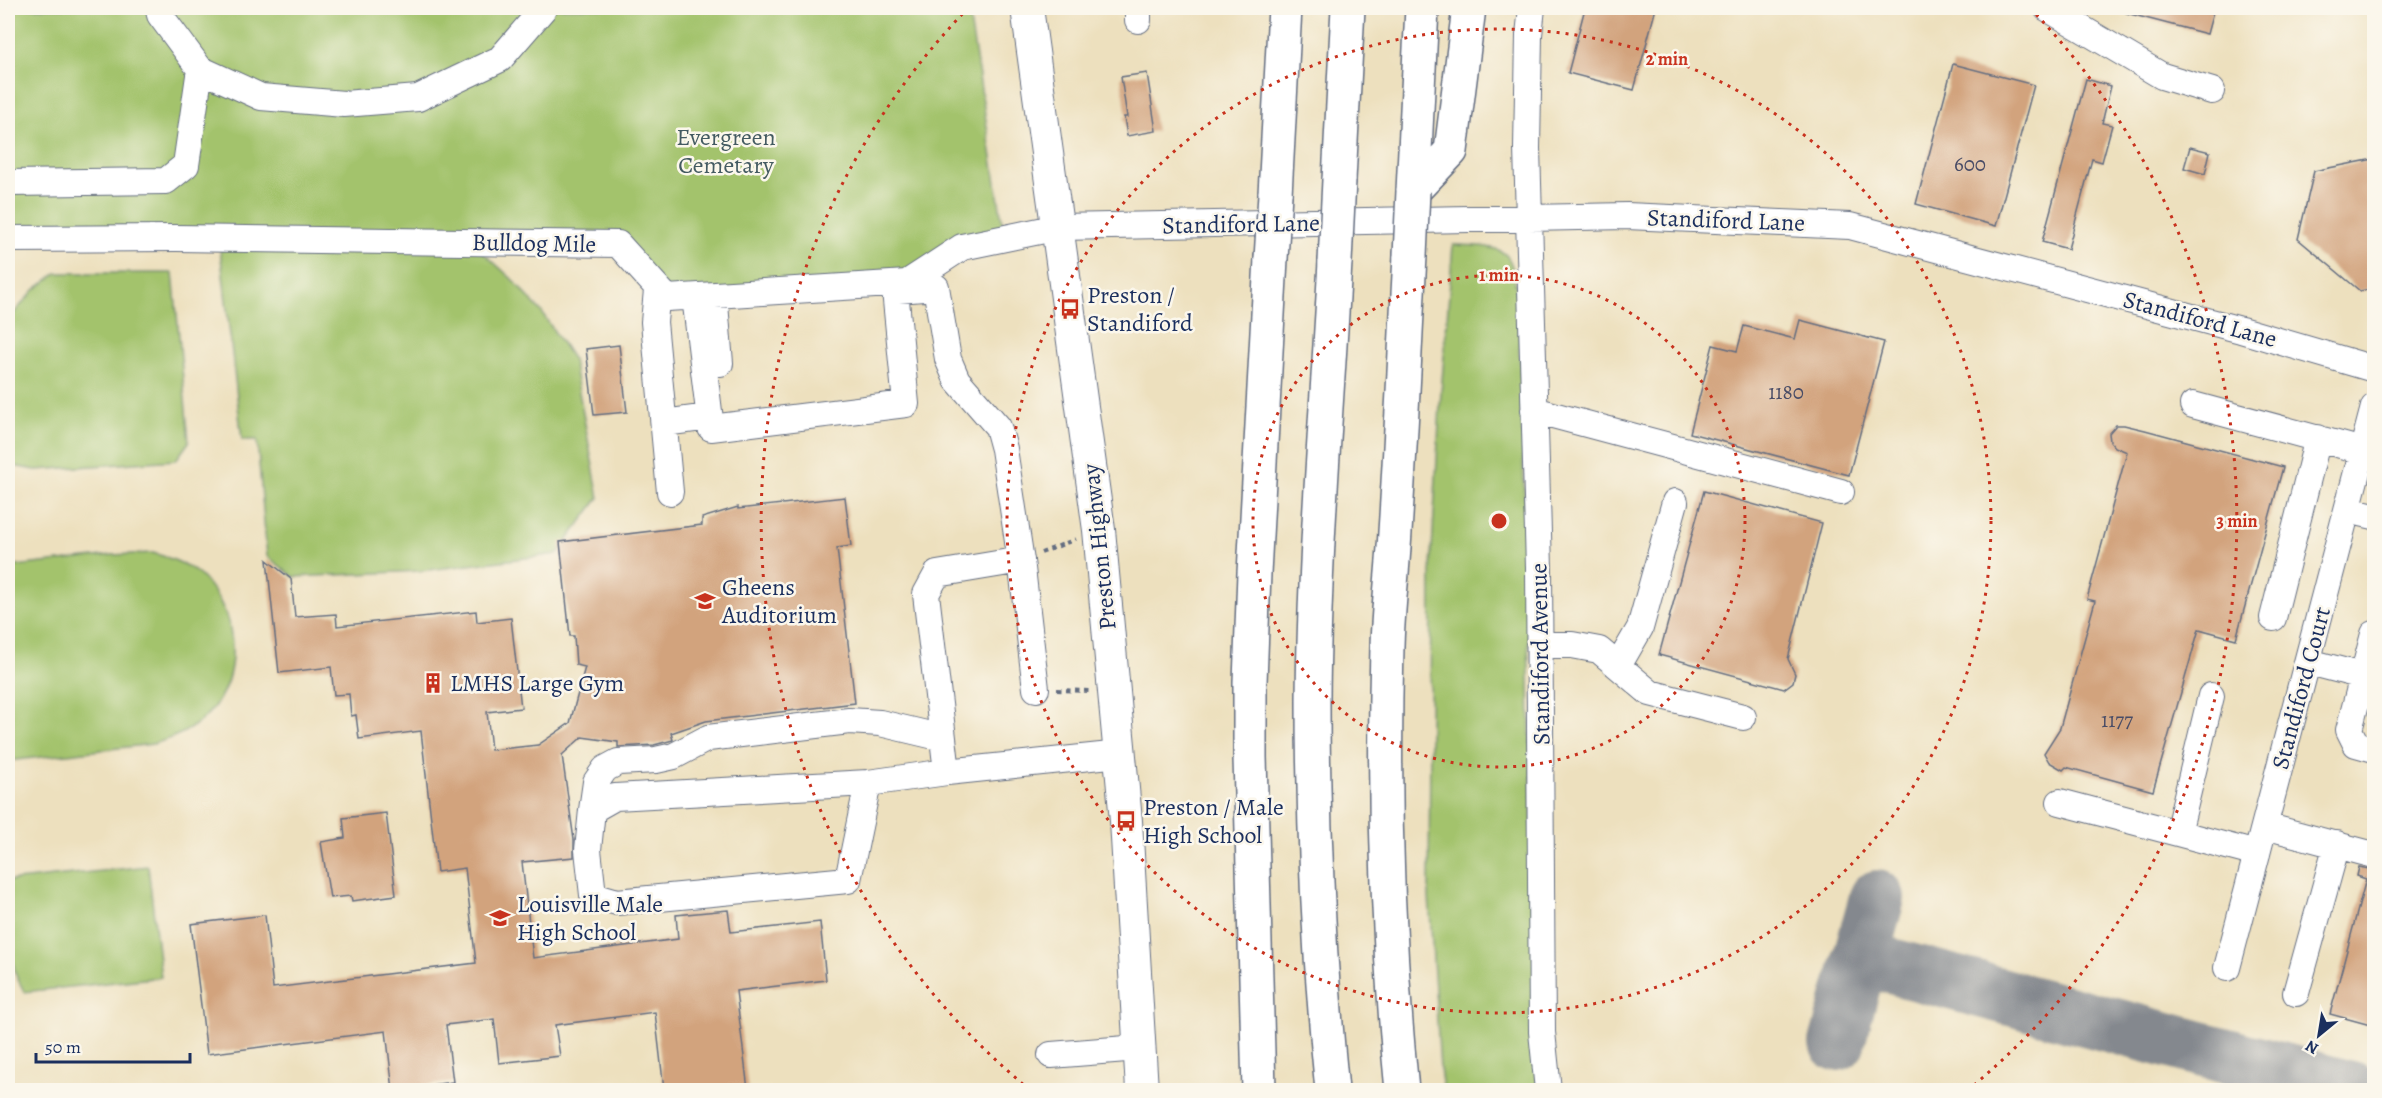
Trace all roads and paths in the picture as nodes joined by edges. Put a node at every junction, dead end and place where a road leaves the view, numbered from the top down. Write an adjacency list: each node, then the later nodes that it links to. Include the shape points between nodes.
1 (159, 8): 10 (street, via 160,15)
2 (544, 8): 10 (street, via 500,59 418,98 344,105 261,98)
3 (1028, 8): 15 (main road, Preston Highway)
4 (1285, 8): 65 (highway, bridge, via 1250,682)
5 (1348, 8): 66 (highway, bridge, via 1313,701 1317,896)
6 (1422, 8): 13 (highway)
7 (1469, 8): 13 (highway, via 1451,151)
8 (1532, 8): 14 (street, Standiford Avenue)
9 (2047, 8): 11 (street, via 2162,76)
10 (200, 69): 12 (street, via 186,165 166,181)
11 (2212, 91)
12 (8, 183)
13 (1413, 191): 67 (highway, bridge, via 1387,642 1385,744 1385,860)
14 (1528, 218): 15 (street, Standiford Lane); 23 (street, Standiford Lane, via 1627,216 1850,226); 26 (street, Standiford Avenue)
15 (1059, 227): 17 (street); 36 (main road, Preston Highway)
16 (8, 239): 20 (street, Bulldog Mile, via 618,244)
17 (962, 247): 18 (street, via 938,272); 20 (street, via 907,283)
18 (936, 287): 19 (street); 37 (street, via 948,360 957,380 998,427)
19 (895, 290): 21 (street); 27 (street, via 906,404 711,428)
20 (662, 294): 21 (street, via 672,302); 28 (street, via 654,322)
21 (706, 305): 22 (street); 27 (street)
22 (720, 363)
23 (2374, 369)
24 (2193, 405): 29 (street)
25 (2374, 407): 30 (street, Standiford Court)
26 (1534, 410): 32 (street); 40 (street, Standiford Avenue)
27 (710, 417): 28 (street)
28 (664, 423): 31 (street)
29 (2318, 438): 30 (street); 38 (street)
30 (2363, 451): 34 (street, Standiford Court)
31 (670, 492)
32 (1841, 492)
33 (1675, 502): 42 (street, via 1640,628)
34 (2348, 510): 35 (street); 41 (street, Standiford Court)
35 (2374, 516)
36 (1099, 530): 37 (path); 45 (main road, Preston Highway)
37 (1020, 560): 44 (street); 48 (street, via 938,574 930,583 926,594)
38 (2273, 618)
39 (2374, 634): 43 (street)
40 (1540, 645): 42 (street, via 1599,650); 68 (street, Standiford Avenue, via 1542,1032)
41 (2309, 662): 43 (street); 55 (street, Standiford Court)
42 (1618, 666): 47 (street, via 1650,693)
43 (2369, 677): 49 (street, via 2349,730 2356,744)
44 (1036, 689): 45 (path)
45 (1113, 691): 50 (main road, Preston Highway)
46 (2211, 696): 56 (street)
47 (1743, 717)
48 (943, 738): 51 (street); 54 (street, via 880,723 849,721 708,738 674,756 618,762 605,769 596,782)
49 (2374, 749)
50 (1119, 754): 51 (street); 62 (main road, Preston Highway)
51 (947, 772): 52 (street)
52 (868, 783): 54 (street, via 615,797); 54 (street, via 848,880 617,902 593,895 588,850)
53 (2060, 802): 56 (street)
54 (592, 810)
55 (2265, 826): 57 (street); 58 (street, Standiford Court)
56 (2178, 833): 58 (street)
57 (2337, 844): 59 (street); 61 (street)
58 (2257, 854): 60 (street, Standiford Court)
59 (2374, 855)
60 (2227, 968)
61 (2296, 993)
62 (1139, 1048): 63 (street); 64 (main road, Preston Highway)
63 (1050, 1055)
64 (1142, 1090)
65 (1259, 1090)
66 (1332, 1090)
67 (1402, 1090)
68 (1548, 1090)

